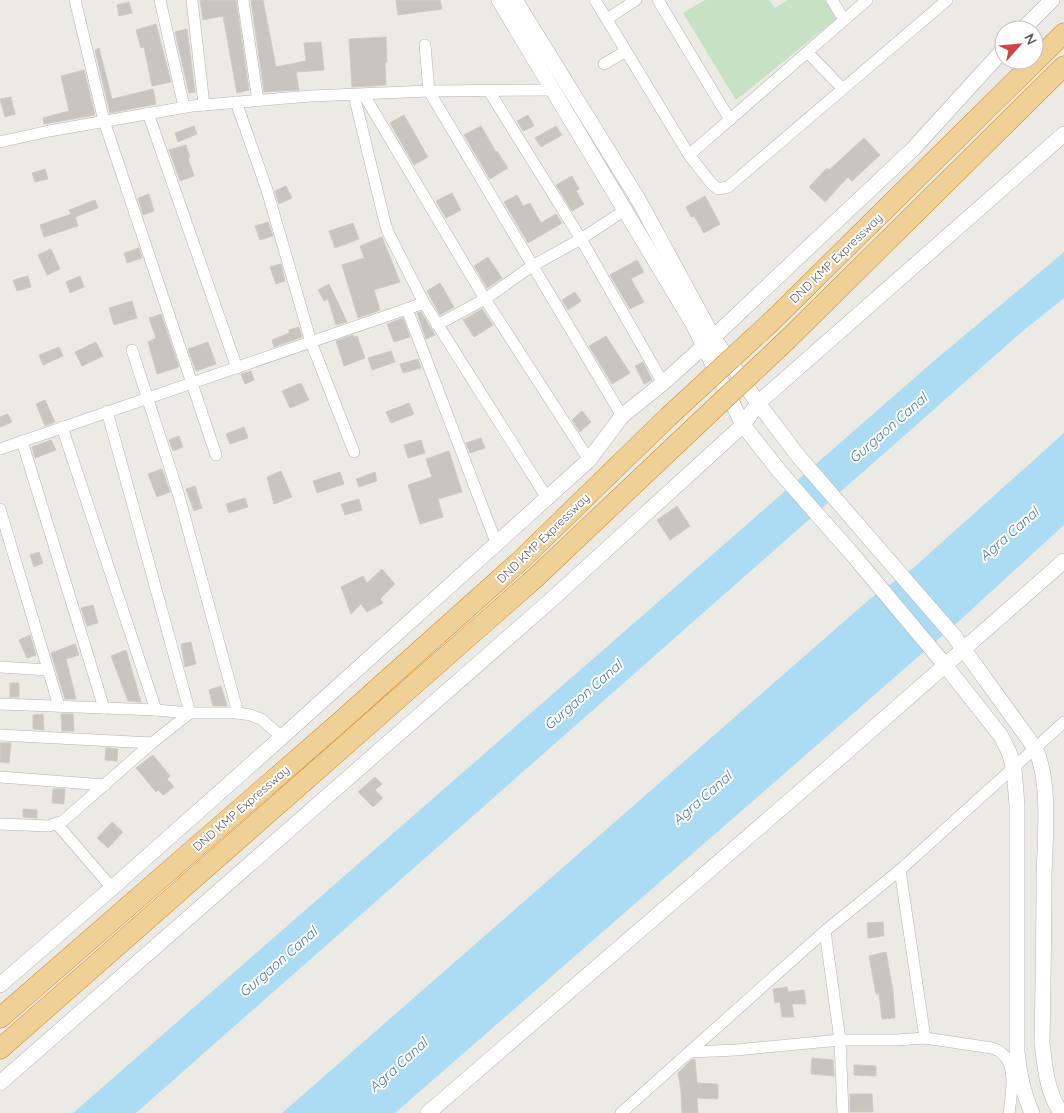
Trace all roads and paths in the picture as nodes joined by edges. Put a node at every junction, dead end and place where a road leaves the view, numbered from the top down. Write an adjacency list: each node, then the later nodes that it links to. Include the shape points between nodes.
1 (75, 0): 35 (street)
2 (160, 0): 32 (street)
3 (192, 0): 31 (street)
4 (243, 0): 29 (street)
5 (499, 0): 25 (street)
6 (515, 0): 47 (street, via 638,199)
7 (595, 0): 14 (street)
8 (636, 0): 14 (street)
9 (658, 0): 34 (street)
10 (832, 0): 15 (street)
11 (867, 0): 15 (street)
12 (946, 0): 24 (street)
13 (1052, 0): 16 (street)
14 (607, 19): 19 (street)
15 (844, 20): 20 (street)
16 (1032, 20)
17 (1064, 33): 91 (highway, DND KMP Expressway, bridge, via 771,322 522,560)
18 (425, 45): 26 (street)
19 (626, 51): 22 (street); 38 (street)
20 (808, 53): 24 (street); 34 (street)
21 (994, 60): 47 (street, via 913,149)
22 (604, 64)
23 (1064, 66): 94 (highway, DND KMP Expressway, bridge, via 788,339 534,579)
24 (842, 88): 38 (street, via 728,186 718,189)
25 (553, 90): 27 (street); 39 (street)
26 (429, 91): 27 (street); 28 (street); 41 (street)
27 (489, 91): 40 (street)
28 (359, 95): 29 (street); 42 (street); 43 (street, via 384,223)
29 (258, 100): 30 (street)
30 (236, 102): 31 (street); 46 (street, via 267,190)
31 (204, 105): 32 (street)
32 (184, 107): 33 (street)
33 (148, 112): 35 (street); 49 (street)
34 (730, 120): 38 (street)
35 (104, 121): 37 (street); 50 (street)
36 (1064, 134): 53 (street)
37 (0, 142)
38 (689, 155)
39 (625, 210): 40 (street); 47 (street, via 693,324)
40 (581, 239): 41 (street); 51 (street)
41 (532, 266): 42 (street); 55 (street)
42 (485, 299): 45 (street); 62 (street)
43 (424, 303): 44 (street); 45 (street)
44 (407, 310): 46 (street); 65 (street)
45 (437, 325): 63 (street)
46 (311, 342): 49 (street); 60 (street)
47 (709, 342): 51 (street); 53 (street); 56 (street)
48 (132, 350): 52 (street)
49 (237, 368): 50 (street)
50 (192, 383): 52 (street); 61 (street)
51 (663, 383): 55 (street)
52 (147, 398): 54 (street); 76 (street, via 179,496)
53 (758, 404): 56 (street); 67 (street, via 799,457)
54 (107, 411): 57 (street); 75 (street)
55 (622, 416): 62 (street)
56 (743, 425): 69 (street); 96 (street, via 550,601)
57 (62, 428): 58 (street); 74 (street)
58 (22, 441): 59 (street); 73 (street)
59 (0, 449)
60 (354, 452)
61 (216, 455)
62 (589, 460): 63 (street)
63 (547, 498): 65 (street)
64 (0, 509): 70 (street)
65 (496, 545): 79 (street)
66 (1064, 561): 67 (street)
67 (964, 648): 69 (street); 81 (street)
68 (1, 665): 70 (street)
69 (946, 666): 82 (street, via 1002,736); 97 (street)
70 (48, 670): 72 (street)
71 (0, 704): 72 (street)
72 (59, 706): 73 (street)
73 (104, 708): 74 (street)
74 (156, 710): 75 (street)
75 (190, 713): 76 (street); 80 (street)
76 (238, 713): 79 (street, via 261,719)
77 (1064, 722): 81 (street)
78 (0, 735): 80 (street)
79 (282, 737): 88 (street)
80 (152, 743): 84 (street)
81 (1034, 748): 82 (street); 102 (street, via 1042,772 1045,812 1042,1043 1053,1102)
82 (1014, 768): 87 (street); 101 (street, via 1017,805 1017,1052 1019,1074)
83 (0, 777): 84 (street)
84 (104, 785): 86 (street)
85 (0, 824): 86 (street)
86 (57, 824): 88 (street)
87 (900, 870): 89 (street); 92 (street)
88 (112, 888): 90 (street)
89 (825, 931): 93 (street); 95 (street)
90 (0, 985)
91 (0, 1018)
92 (925, 1038): 93 (street); 100 (street, via 992,1048 1006,1056 1011,1066)
93 (840, 1040): 95 (street); 99 (street)
94 (0, 1050)
95 (691, 1052): 98 (street)
96 (0, 1083)
97 (428, 1113)
98 (622, 1113)
99 (843, 1113)
100 (1009, 1113)
101 (1032, 1113)
102 (1061, 1113)

